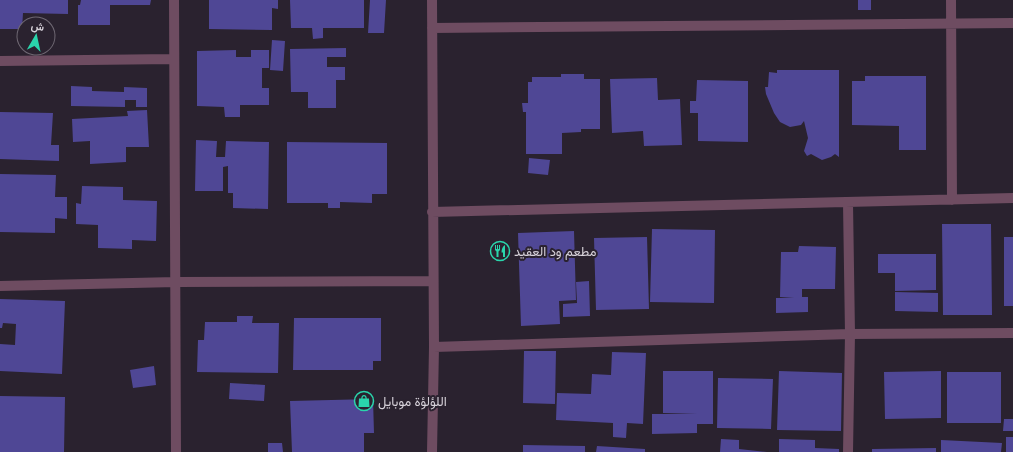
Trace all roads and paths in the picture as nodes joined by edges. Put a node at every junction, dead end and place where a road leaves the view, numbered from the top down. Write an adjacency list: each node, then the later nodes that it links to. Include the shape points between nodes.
1 (174, 0): 7 (street)
2 (432, 0): 6 (street)
3 (950, 0): 5 (street)
4 (1013, 23): 5 (street)
5 (951, 24): 6 (street); 10 (street)
6 (432, 28): 12 (street)
7 (173, 59): 8 (street); 14 (street)
8 (0, 61)
9 (1013, 198): 10 (street)
10 (952, 200): 11 (street)
11 (848, 203): 12 (street); 17 (street)
12 (432, 212): 13 (street)
13 (433, 281): 14 (street); 18 (street)
14 (176, 282): 15 (street); 19 (street)
15 (0, 286)
16 (1013, 333): 17 (street)
17 (850, 334): 18 (street); 21 (street)
18 (434, 347): 20 (street)
19 (176, 452)
20 (432, 452)
21 (848, 452)

